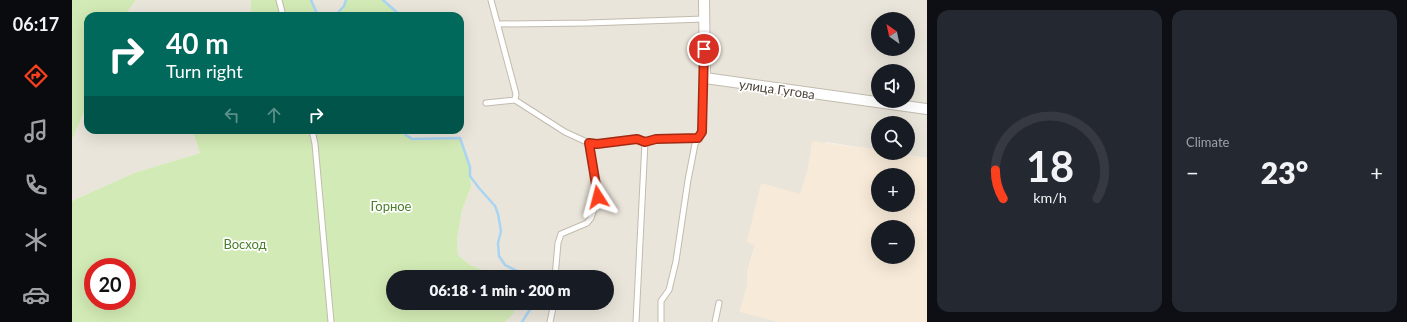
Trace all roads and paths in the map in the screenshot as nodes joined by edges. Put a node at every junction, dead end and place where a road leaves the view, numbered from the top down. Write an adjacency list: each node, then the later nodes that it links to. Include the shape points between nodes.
1 (279, 0): 4 (lane)
2 (491, 0): 6 (lane)
3 (704, 0): 5 (street)
4 (282, 12)
5 (704, 19): 6 (lane); 7 (street)
6 (498, 24): 8 (lane, via 516,94)
7 (705, 78): 10 (street, улица Гугова); 12 (lane, via 702,132)
8 (515, 100): 9 (lane); 14 (lane, via 565,132)
9 (486, 103)
10 (927, 109)
11 (313, 134): 18 (lane)
12 (698, 138): 13 (lane, via 656,139); 21 (lane, via 688,180 676,262 669,290 661,301)
13 (645, 142): 14 (lane, via 637,139); 20 (lane)
14 (589, 143): 15 (lane, via 598,197 587,223 561,234)
15 (556, 270)
16 (719, 303): 22 (lane)
17 (553, 310): 19 (lane)
18 (331, 322)
19 (550, 322)
20 (636, 322)
21 (661, 322)
22 (715, 322)

